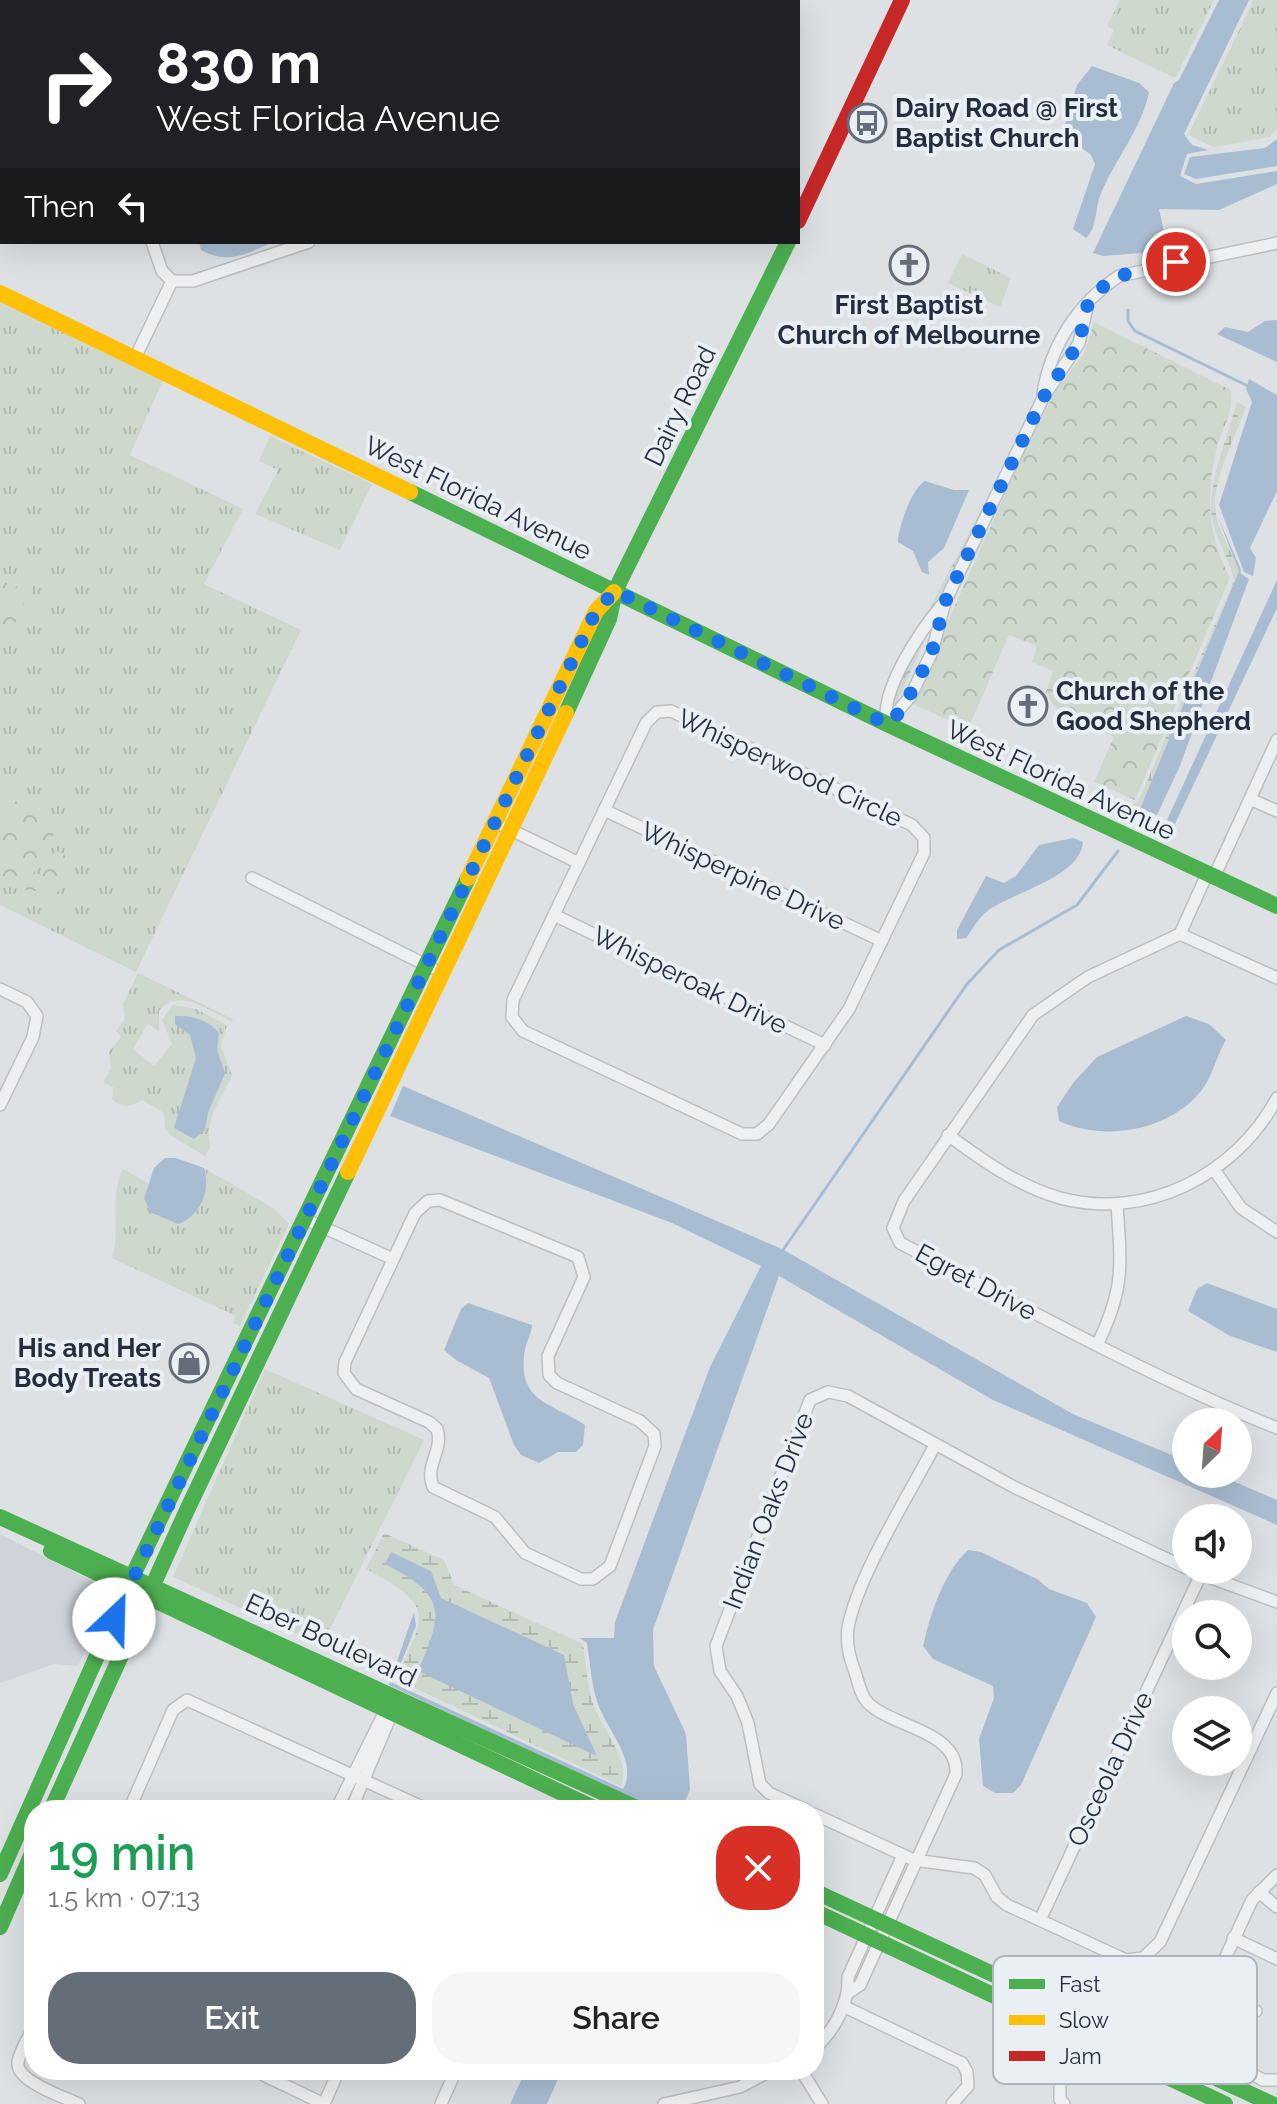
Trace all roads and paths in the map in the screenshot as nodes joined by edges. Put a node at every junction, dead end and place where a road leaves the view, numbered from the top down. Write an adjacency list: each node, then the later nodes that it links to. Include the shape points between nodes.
1 (902, 0): 2 (street)
2 (800, 217)
3 (1277, 243): 9 (street, via 1140,269 1119,276)
4 (153, 244): 7 (street, via 162,271)
5 (303, 244): 7 (street, via 193,281)
6 (787, 244): 14 (street, Dairy Road)
7 (172, 281): 12 (street)
8 (0, 293): 12 (street, West Florida Avenue)
9 (1088, 303): 10 (street); 11 (street)
10 (1056, 344): 11 (street); 13 (street)
11 (1073, 353): 13 (street)
12 (135, 358): 14 (street, West Florida Avenue)
13 (1043, 398): 15 (street)
14 (615, 591): 16 (street, West Florida Avenue); 21 (street, Dairy Road, via 596,611); 22 (street, Dairy Road, via 609,619)
15 (945, 602): 16 (street, via 932,652 901,711); 16 (street, via 930,619 887,698)
16 (887, 724): 24 (street, West Florida Avenue)
17 (1277, 740): 18 (street)
18 (1250, 799): 20 (street); 24 (street)
19 (604, 810): 23 (street, Whisperwood Circle); 29 (street, Whisperpine Drive); 29 (street, Whisperwood Circle, via 646,723 657,712 671,711 714,731 912,825 924,838 924,853)
20 (1277, 811)
21 (495, 822): 22 (street); 30 (street, Dairy Road)
22 (512, 831): 23 (street); 31 (street, Dairy Road)
23 (579, 863): 27 (street, Whisperwood Circle)
24 (1211, 876): 26 (street, West Florida Avenue); 28 (street)
25 (252, 878): 30 (street)
26 (1277, 906)
27 (554, 915): 34 (street, Whisperoak Drive); 34 (street, Whisperwood Circle, via 513,1000 512,1017 523,1031 742,1134 757,1134 769,1124)
28 (1180, 934): 32 (street); 37 (street, Egret Drive, via 1088,977 1033,1015)
29 (882, 941): 34 (street, Whisperwood Circle)
30 (427, 965): 31 (street); 40 (street, Dairy Road)
31 (444, 973): 41 (street, Dairy Road)
32 (1277, 978)
33 (0, 989): 36 (street, via 27,1002 37,1016 33,1037)
34 (825, 1045)
35 (1277, 1098): 38 (street, via 1242,1148)
36 (0, 1105)
37 (948, 1135): 39 (street, via 987,1164 1058,1197); 44 (street, Egret Drive, via 895,1216 893,1228 900,1243)
38 (1215, 1171): 39 (street, via 1166,1194); 42 (street, via 1241,1208)
39 (1117, 1204): 44 (street, via 1120,1284 1116,1306)
40 (305, 1219): 41 (street); 50 (street, Dairy Road)
41 (321, 1226): 43 (street); 53 (street, Dairy Road)
42 (1277, 1232)
43 (393, 1259): 43 (street, via 345,1362 348,1383 437,1429 438,1449 430,1467 433,1487 495,1517 525,1553 581,1579 603,1574 655,1446 654,1434 640,1421 549,1375 548,1356 584,1277 578,1257 440,1200 420,1207)
44 (1097, 1345): 45 (street, Egret Drive, via 1196,1396)
45 (1277, 1428)
46 (935, 1445): 49 (street, Indian Oaks Drive); 68 (street, Indian Oaks Drive, via 848,1396 828,1392 810,1400 716,1646 720,1671 748,1723 760,1784); 71 (street, via 871,1567 848,1627 848,1652 865,1700 882,1715 948,1746 957,1760 956,1774)
47 (0, 1517): 50 (street, Eber Boulevard)
48 (0, 1524): 50 (street, Eber Boulevard)
49 (1172, 1562)
50 (130, 1582): 53 (street, Eber Boulevard); 60 (street, Dairy Road)
51 (1187, 1584): 81 (street, Osceola Drive)
52 (1228, 1584): 54 (street, Indian Oaks Drive)
53 (148, 1590): 56 (street, Eber Boulevard); 57 (street, Eber Boulevard); 61 (street, Dairy Road)
54 (1277, 1602)
55 (1277, 1693): 87 (street, via 1160,1942)
56 (394, 1695): 57 (street); 67 (street, Eber Boulevard)
57 (389, 1712): 58 (street); 59 (street); 66 (street, Eber Boulevard)
58 (353, 1773): 59 (street); 62 (street, via 187,1700 173,1710); 63 (street)
59 (365, 1779): 64 (street); 65 (street)
60 (33, 1800)
61 (55, 1800)
62 (133, 1800)
63 (341, 1800)
64 (356, 1800)
65 (408, 1800)
66 (577, 1800)
67 (620, 1800)
68 (784, 1800)
69 (824, 1819): 71 (street)
70 (24, 1820): 73 (street, Dairy Road)
71 (908, 1857): 75 (street); 76 (street); 81 (street, via 974,1868 1007,1905)
72 (24, 1872): 83 (street)
73 (0, 1874)
74 (1277, 1875): 77 (street)
75 (891, 1879): 76 (street); 82 (street)
76 (904, 1885): 82 (street)
77 (1259, 1892): 79 (street); 84 (street)
78 (824, 1896): 82 (street)
79 (1277, 1907)
80 (824, 1916): 85 (street)
81 (1040, 1920): 86 (street)
82 (880, 1921): 85 (street); 90 (street)
83 (0, 1927)
84 (1233, 1938): 88 (street); 89 (street)
85 (873, 1939): 91 (street); 92 (street, via 848,1977)
86 (1117, 1956)
87 (1145, 1956)
88 (1224, 1956)
89 (1277, 1959)
90 (993, 1973)
91 (993, 1995)
92 (843, 2006): 93 (street); 112 (street, via 962,2063 968,2086)
93 (824, 2038)
94 (24, 2049): 95 (street, via 18,2063)
95 (24, 2076)
96 (1257, 2077): 103 (street)
97 (28, 2080): 107 (street)
98 (274, 2080): 108 (street)
99 (335, 2080): 108 (street)
100 (452, 2080): 109 (street)
101 (753, 2080): 110 (street)
102 (807, 2080): 111 (street)
103 (1277, 2080)
104 (1060, 2084): 113 (street)
105 (1183, 2084): 114 (street)
106 (1229, 2084): 115 (street)
107 (79, 2104)
108 (324, 2104)
109 (441, 2104)
110 (664, 2104)
111 (822, 2104)
112 (952, 2104)
113 (1064, 2104)
114 (1225, 2104)
115 (1272, 2104)

